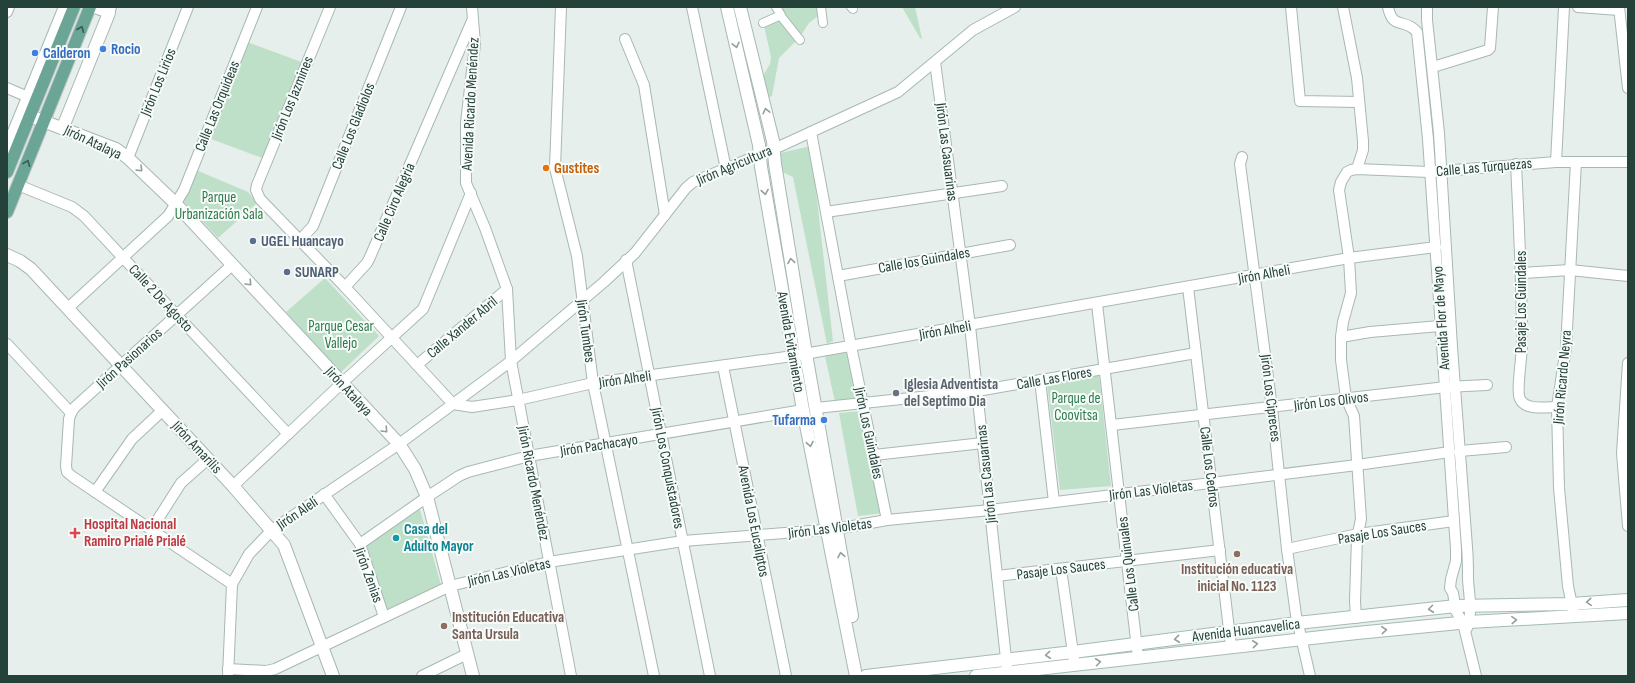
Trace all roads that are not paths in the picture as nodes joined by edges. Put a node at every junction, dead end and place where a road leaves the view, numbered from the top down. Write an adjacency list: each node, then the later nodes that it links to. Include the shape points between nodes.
1 (9, 7): 26 (street)
2 (65, 7): 37 (street)
3 (74, 7): 37 (main road)
4 (91, 7): 25 (street); 40 (main road, one-way to 4)
5 (188, 7): 47 (street, Jirón Los Lirios)
6 (257, 7): 61 (street, Calle Las Orquideas, via 184,190)
7 (330, 7): 65 (street, Jirón Los Jazmines, via 256,190 260,199)
8 (401, 7): 65 (street, Calle Los Gladiolos, via 313,226)
9 (472, 7): 28 (street, Avenida Ricardo Menéndez)
10 (561, 7): 82 (street, Jirón Tumbes, via 555,168 577,256)
11 (692, 7): 52 (street)
12 (728, 7): 44 (street, Avenida Evitamiento, one-way to 44)
13 (740, 7): 43 (street, Avenida Evitamiento, one-way to 13)
14 (776, 7): 27 (street)
15 (821, 7): 29 (street)
16 (1015, 7): 33 (street, Jirón Agricultura, via 973,30)
17 (1291, 7): 38 (street, via 1300,101)
18 (1343, 7): 38 (street, via 1357,78)
19 (1388, 7): 56 (street, Avenida Flor de Mayo, via 1390,18 1414,28 1417,32)
20 (1428, 7): 34 (street, Avenida Flor de Mayo, via 1427,20)
21 (1493, 7): 34 (street, via 1488,50)
22 (1564, 7): 48 (street)
23 (1578, 7): 24 (street)
24 (1619, 8): 36 (street)
25 (110, 10): 41 (street)
26 (7, 12)
27 (780, 16): 30 (street); 32 (street)
28 (473, 19): 60 (street, Avenida Ricardo Menéndez, via 475,44 466,123 466,183); 79 (street, Calle Ciro Alegria, via 370,257)
29 (823, 23)
30 (763, 24)
31 (625, 39): 64 (street, via 644,85)
32 (800, 40)
33 (935, 62): 42 (street, Jirón Agricultura, via 898,92); 59 (street, Jirón Las Casuarinas)
34 (1433, 67): 54 (street, Avenida Flor de Mayo)
35 (7, 88): 37 (street)
36 (1628, 88)
37 (33, 99): 39 (main road); 45 (street)
38 (1359, 102): 53 (street, via 1364,141)
39 (30, 116): 40 (street, Jirón Atalaya); 45 (main road)
40 (44, 121): 41 (street, Jirón Atalaya); 57 (main road, one-way to 40)
41 (63, 127): 47 (street, Jirón Atalaya, via 116,149)
42 (811, 132): 43 (street, Jirón Agricultura); 63 (street, Jirón Los Guindales)
43 (774, 149): 44 (street, Jirón Agricultura); 93 (street, Avenida Evitamiento, one-way to 43)
44 (759, 154): 52 (street, Jirón Agricultura); 94 (street, Avenida Evitamiento, one-way to 94)
45 (9, 156): 55 (main road)
46 (1242, 157): 77 (street, Jirón Los Cipreces, via 1240,164)
47 (128, 158): 61 (street, Jirón Atalaya, one-way to 61)
48 (1556, 162): 49 (street, Calle Las Turquezas); 51 (street, Calle Las Turquezas)
49 (1576, 162): 50 (street, Calle Las Turquezas); 74 (street, Jirón Ricardo Neyra)
50 (1628, 162)
51 (1516, 164): 54 (street, Calle Las Turquezas); 75 (street, Pasaje Los Guindales)
52 (726, 169): 64 (street, Jirón Agricultura, via 693,182)
53 (1357, 169): 56 (street, Calle Las Turquezas); 71 (street, Calle Las Turquezas, via 1343,176 1340,190)
54 (1441, 171): 56 (street, Calle Las Turquezas); 106 (street, Avenida Flor de Mayo)
55 (7, 172)
56 (1429, 172): 67 (street, Avenida Flor de Mayo)
57 (18, 185): 62 (main road); 70 (street, Calle 2 De Agosto, via 72,207)
58 (1002, 186): 59 (street)
59 (953, 193): 63 (street); 68 (street, Jirón Las Casuarinas)
60 (471, 194): 81 (street, Avenida Ricardo Menéndez); 88 (street, via 423,308)
61 (175, 203): 70 (street, Calle Las Orquideas, via 168,216); 73 (street, Jirón Atalaya)
62 (7, 212)
63 (826, 212): 76 (street, Jirón Los Guindales)
64 (665, 215): 72 (street, Jirón Agricultura, via 635,253)
65 (300, 240): 79 (street)
66 (1010, 244): 68 (street, Calle los Guindales)
67 (1436, 247): 71 (street, Jirón Alheli); 87 (street, Avenida Flor de Mayo)
68 (960, 254): 76 (street, Calle los Guindales); 86 (street, Jirón Las Casuarinas)
69 (7, 255): 84 (street, Jirón Amarilis, via 31,269)
70 (123, 257): 84 (street, Calle Las Orquideas); 85 (street, Calle 2 De Agosto)
71 (1349, 258): 77 (street, Jirón Alheli); 89 (street, via 1351,293)
72 (626, 260): 82 (street, Jirón Agricultura); 101 (street, Jirón Los Conquistadores)
73 (232, 264): 85 (street, Jirón Pasionarios); 103 (street, Jirón Atalaya, one-way to 103)
74 (1570, 270): 75 (street); 78 (street); 112 (street, Jirón Ricardo Neyra, via 1566,348)
75 (1522, 273): 112 (street, Pasaje Los Guindales, via 1522,350 1518,395 1527,405)
76 (838, 276): 91 (street, Jirón Los Guindales)
77 (1255, 276): 80 (street, Jirón Alheli); 114 (street, Jirón Los Cipreces)
78 (1628, 276)
79 (345, 287): 88 (street)
80 (1188, 288): 83 (street, Jirón Alheli); 92 (street, Calle Los Cedros)
81 (507, 289): 95 (street, Avenida Ricardo Menéndez); 97 (street, Calle Xander Abril)
82 (581, 300): 95 (street, Jirón Agricultura); 104 (street, Jirón Tumbes)
83 (1097, 304): 86 (street, Jirón Alheli); 100 (street, Calle Los Quinuales)
84 (68, 308): 98 (street, Jirón Amarilis)
85 (177, 315): 98 (street, Jirón Pasionarios); 121 (street, Calle 2 De Agosto)
86 (970, 326): 91 (street, Jirón Alheli); 107 (street, Jirón Las Casuarinas)
87 (1440, 326): 89 (street); 106 (street, Avenida Flor de Mayo)
88 (392, 337): 97 (street); 103 (street)
89 (1341, 337): 108 (street)
90 (7, 344): 117 (street)
91 (851, 346): 93 (street, Jirón Alheli); 110 (street, Jirón Los Guindales)
92 (1196, 353): 100 (street, Calle Las Flores); 118 (street, Calle Los Cedros)
93 (806, 354): 94 (street, Jirón Alheli); 113 (street, Avenida Evitamiento)
94 (793, 356): 99 (street, Jirón Alheli); 116 (street, Avenida Evitamiento)
95 (511, 361): 109 (street, Jirón Ricardo Menéndez); 111 (street, Jirón Agricultura)
96 (1628, 363): 128 (street)
97 (417, 365): 111 (street)
98 (121, 366): 115 (street, Jirón Amarilis); 117 (street, Jirón Pasionarios)
99 (723, 366): 101 (street, Jirón Alheli); 119 (street, Avenida Los Eucaliptos)
100 (1105, 369): 102 (street, Calle Las Flores); 120 (street, Calle Los Quinuales)
101 (649, 376): 104 (street, Jirón Alheli); 122 (street, Jirón Los Conquistadores)
102 (1040, 380): 107 (street, Calle Las Flores); 140 (street)
103 (342, 383): 121 (street); 124 (street, Jirón Atalaya, one-way to 124)
104 (593, 383): 109 (street, Jirón Alheli); 125 (street, Jirón Tumbes)
105 (1487, 385): 106 (street, Jirón Los Olivos)
106 (1451, 388): 108 (street, Jirón Los Olivos); 127 (street, Avenida Flor de Mayo)
107 (977, 391): 110 (street, Calle Las Flores); 123 (street, Jirón Las Casuarinas)
108 (1346, 398): 114 (street, Jirón Los Olivos); 132 (street, via 1354,416)
109 (518, 400): 111 (street, Jirón Alheli, via 472,407); 130 (street, Jirón Ricardo Menéndez)
110 (863, 403): 113 (street, Calle Las Flores); 129 (street, Jirón Los Guindales)
111 (453, 404): 124 (street, Jirón Alelí)
112 (1557, 407): 162 (street, Jirón Ricardo Neyra, via 1560,488)
113 (816, 408): 145 (street, Avenida Evitamiento)
114 (1272, 408): 118 (street, Jirón Los Olivos); 133 (street, Jirón Los Cipreces)
115 (163, 410): 131 (street, Jirón Amarilis); 136 (street, via 132,439)
116 (803, 410): 119 (street, Jirón Pachacayo); 145 (street, Avenida Evitamiento, one-way to 145)
117 (71, 413): 136 (street, via 66,466 73,478)
118 (1204, 416): 120 (street, Jirón Los Olivos); 134 (street, Calle Los Cedros)
119 (734, 422): 122 (street, Jirón Pachacayo); 149 (street, Avenida Los Eucaliptos)
120 (1112, 426): 138 (street, Calle Los Quinuales)
121 (288, 434): 135 (street)
122 (661, 434): 125 (street, Jirón Pachacayo); 150 (street, Jirón Los Conquistadores)
123 (983, 443): 129 (street); 141 (street, Jirón Las Casuarinas)
124 (399, 444): 137 (street, Jirón Alelí); 139 (street, Jirón Atalaya, via 415,469)
125 (606, 444): 130 (street, Jirón Pachacayo); 152 (street, Jirón Tumbes)
126 (1506, 447): 127 (street, Jirón Las Violetas)
127 (1455, 451): 132 (street, Jirón Las Violetas); 143 (street, Avenida Flor de Mayo); 163 (street, Avenida Flor de Mayo)
128 (1625, 453): 144 (street)
129 (874, 455): 142 (street, Jirón Los Guindales)
130 (529, 456): 139 (street, Jirón Pachacayo, via 468,472); 156 (street, Jirón Ricardo Menéndez)
131 (208, 459): 135 (street, Jirón Amarilis); 146 (street, via 181,483)
132 (1357, 466): 133 (street, Jirón Las Violetas); 148 (street, via 1361,519)
133 (1280, 475): 134 (street, Jirón Las Violetas); 154 (street, Jirón Los Cipreces)
134 (1212, 483): 138 (street, Jirón Las Violetas); 153 (street, Calle Los Cedros)
135 (233, 486): 147 (street, Jirón Amarilis)
136 (95, 492): 146 (street)
137 (324, 494): 147 (street, Jirón Alelí); 151 (street, Jirón Zenias)
138 (1120, 494): 140 (street, Jirón Las Violetas); 155 (street, Calle Los Quinuales)
139 (427, 497): 151 (street, Jirón Pachacayo); 160 (street, Jirón Atalaya)
140 (1054, 502): 141 (street, Jirón Las Violetas)
141 (990, 510): 142 (street, Jirón Las Violetas); 158 (street, Jirón Las Casuarinas)
142 (887, 520): 145 (street, Jirón Las Violetas)
143 (1454, 521): 148 (street, Pasaje Los Sauces); 164 (street, Avenida Flor de Mayo, via 1456,561 1450,588)
144 (1628, 526)
145 (831, 529): 149 (street, Jirón Las Violetas); 190 (street, Avenida Evitamiento); 191 (street, Avenida Evitamiento, one-way to 145)
146 (151, 530): 159 (street)
147 (272, 530): 159 (street, Jirón Alelí, via 249,554); 174 (street, Jirón Amarilis, via 290,558)
148 (1358, 534): 154 (street, Pasaje Los Sauces); 168 (street)
149 (758, 536): 150 (street, Jirón Las Violetas); 189 (street, Avenida Los Eucaliptos)
150 (683, 541): 152 (street, Jirón Las Violetas); 188 (street, Jirón Los Conquistadores)
151 (360, 544): 166 (street, Jirón Zenias)
152 (628, 550): 156 (street, Jirón Las Violetas); 187 (street, Jirón Tumbes)
153 (1220, 550): 155 (street, Pasaje Los Sauces); 171 (street, Calle Los Cedros)
154 (1287, 550): 169 (street, Jirón Los Cipreces)
155 (1127, 561): 157 (street, Pasaje Los Sauces); 173 (street, Calle Los Quinuales)
156 (549, 562): 160 (street, Jirón Las Violetas); 186 (street, Jirón Ricardo Menéndez)
157 (1061, 569): 158 (street, Pasaje Los Sauces); 176 (street)
158 (997, 576): 179 (street, Jirón Las Casuarinas)
159 (232, 584): 181 (street, Jirón Alelí)
160 (450, 586): 166 (street, Jirón Las Violetas); 177 (street, Jirón Atalaya)
161 (1628, 600): 162 (street, Avenida Huancavelica, one-way to 162)
162 (1571, 604): 163 (street, Avenida Huancavelica); 167 (street, Jirón Ricardo Neyra)
163 (1472, 605): 164 (street, Avenida Huancavelica); 170 (street, Avenida Flor de Mayo)
164 (1456, 606): 168 (street, Avenida Huancavelica, one-way to 168); 170 (street, Avenida Flor de Mayo, via 1456,611)
165 (1628, 613): 167 (street, Avenida Huancavelica)
166 (384, 617): 174 (street, Jirón Las Violetas)
167 (1574, 617): 170 (street, Avenida Huancavelica, one-way to 167)
168 (1356, 618): 169 (street, Avenida Huancavelica)
169 (1297, 623): 171 (street, Avenida Huancavelica); 172 (street, Jirón Los Cipreces)
170 (1466, 626): 172 (street, Avenida Huancavelica, one-way to 170); 194 (street, Avenida Flor de Mayo)
171 (1230, 633): 173 (street, Avenida Huancavelica, one-way to 173); 175 (street, Calle Los Cedros)
172 (1302, 638): 175 (street, Avenida Huancavelica, one-way to 172); 193 (street, Jirón Los Cipreces)
173 (1137, 643): 176 (street, Avenida Huancavelica); 178 (street, Calle Los Quinuales)
174 (322, 646): 181 (street, Jirón Las Violetas, via 275,669); 183 (street, Jirón Amarilis)
175 (1231, 646): 178 (street, Avenida Huancavelica)
176 (1073, 652): 179 (street, Avenida Huancavelica, one-way to 179); 180 (street)
177 (467, 654): 184 (street); 185 (street, Jirón Atalaya)
178 (1138, 657): 180 (street, Avenida Huancavelica, one-way to 178)
179 (1006, 660): 182 (street, Jirón Las Casuarinas); 191 (street, Avenida Huancavelica)
180 (1074, 665): 182 (street, Avenida Huancavelica)
181 (228, 672)
182 (1007, 672): 192 (street, Avenida Huancavelica)
183 (333, 676)
184 (422, 676)
185 (473, 676)
186 (571, 676)
187 (654, 676)
188 (710, 676)
189 (786, 676)
190 (856, 676)
191 (865, 676)
192 (976, 676)
193 (1310, 676)
194 (1476, 676)

